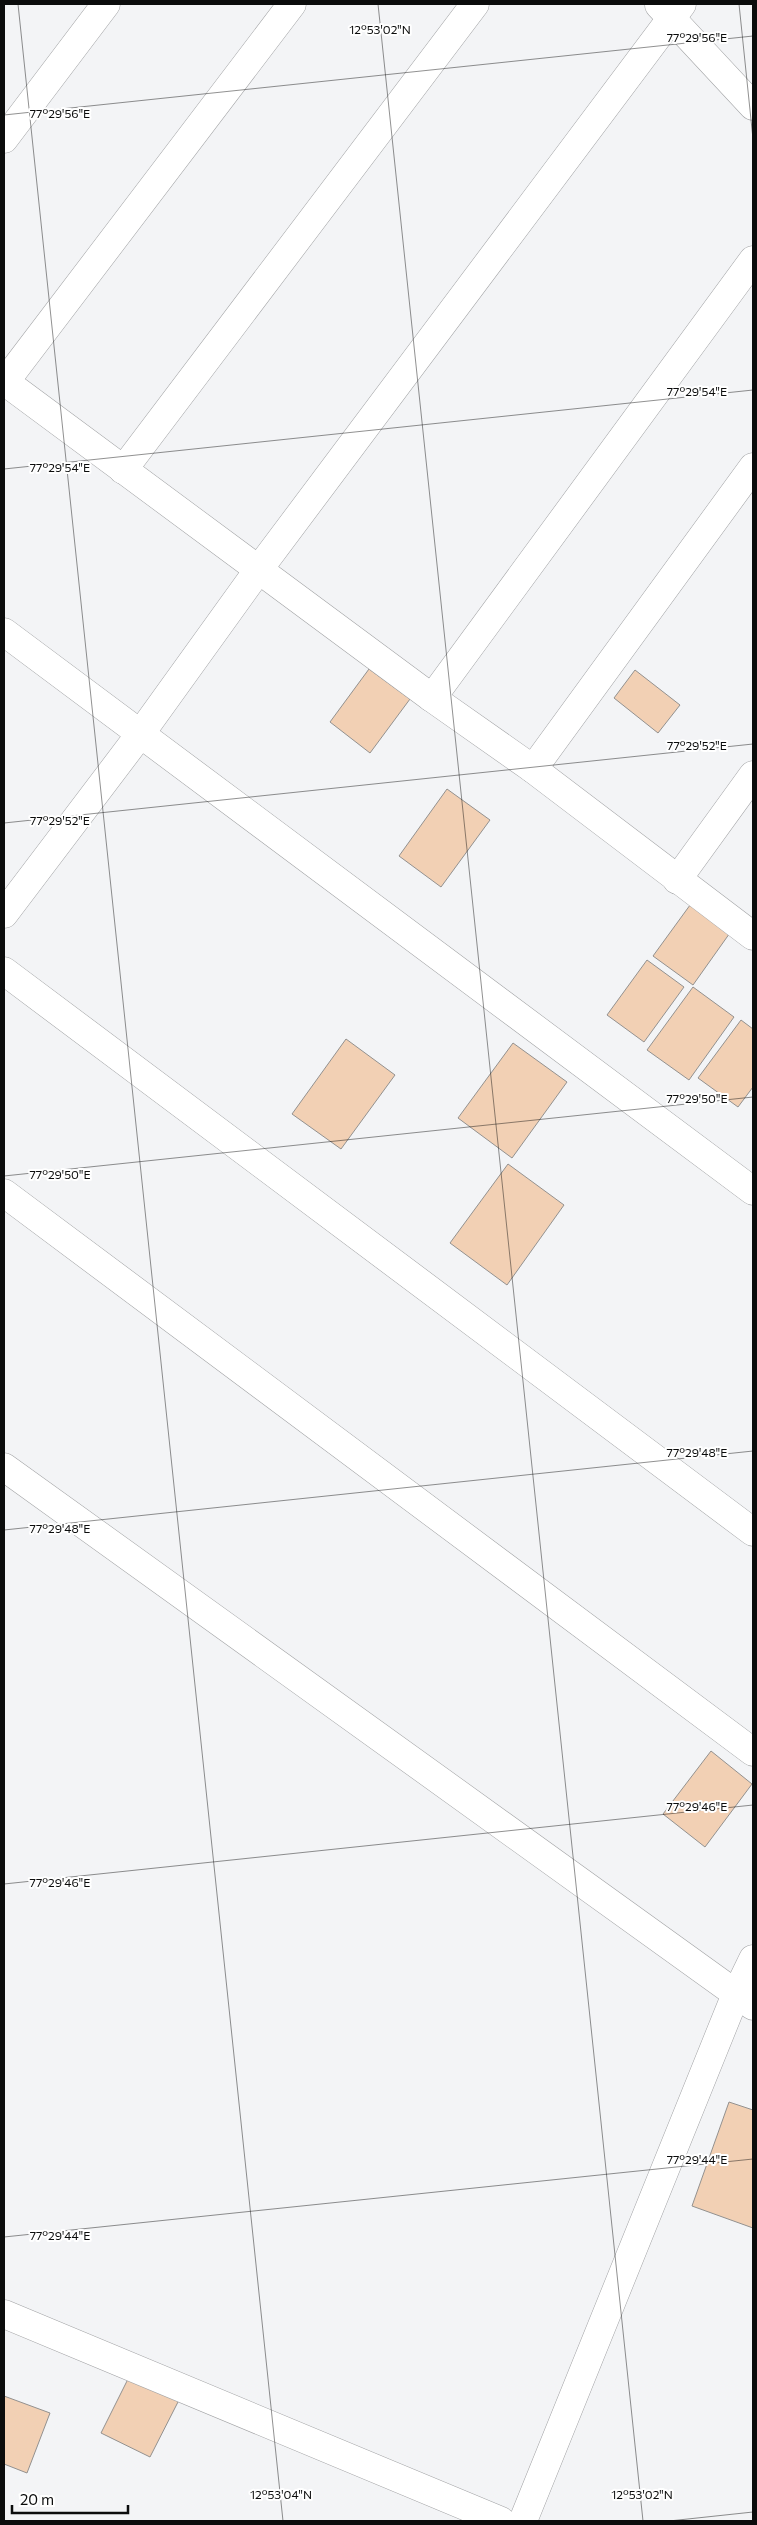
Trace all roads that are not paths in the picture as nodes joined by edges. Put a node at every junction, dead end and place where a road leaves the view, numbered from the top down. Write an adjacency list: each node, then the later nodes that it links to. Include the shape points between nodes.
1 (106, 4): 6 (street)
2 (292, 4): 8 (street)
3 (475, 4): 10 (street)
4 (670, 9): 5 (street); 11 (street)
5 (753, 106)
6 (4, 139)
7 (753, 260): 13 (street)
8 (5, 382): 10 (street)
9 (753, 467): 15 (street)
10 (123, 470): 11 (street)
11 (259, 569): 13 (street); 14 (street)
12 (4, 632): 14 (street)
13 (432, 698): 15 (street)
14 (141, 734): 18 (street); 21 (street)
15 (533, 769): 17 (street)
16 (753, 775): 17 (street)
17 (677, 880): 19 (street)
18 (4, 914)
19 (753, 936)
20 (4, 971): 24 (street)
21 (753, 1191)
22 (4, 1193): 25 (street)
23 (4, 1467): 27 (street)
24 (753, 1532)
25 (753, 1752)
26 (753, 1959): 27 (street)
27 (745, 2000): 30 (street)
28 (4, 2314): 29 (street)
29 (501, 2521)
30 (523, 2521)

